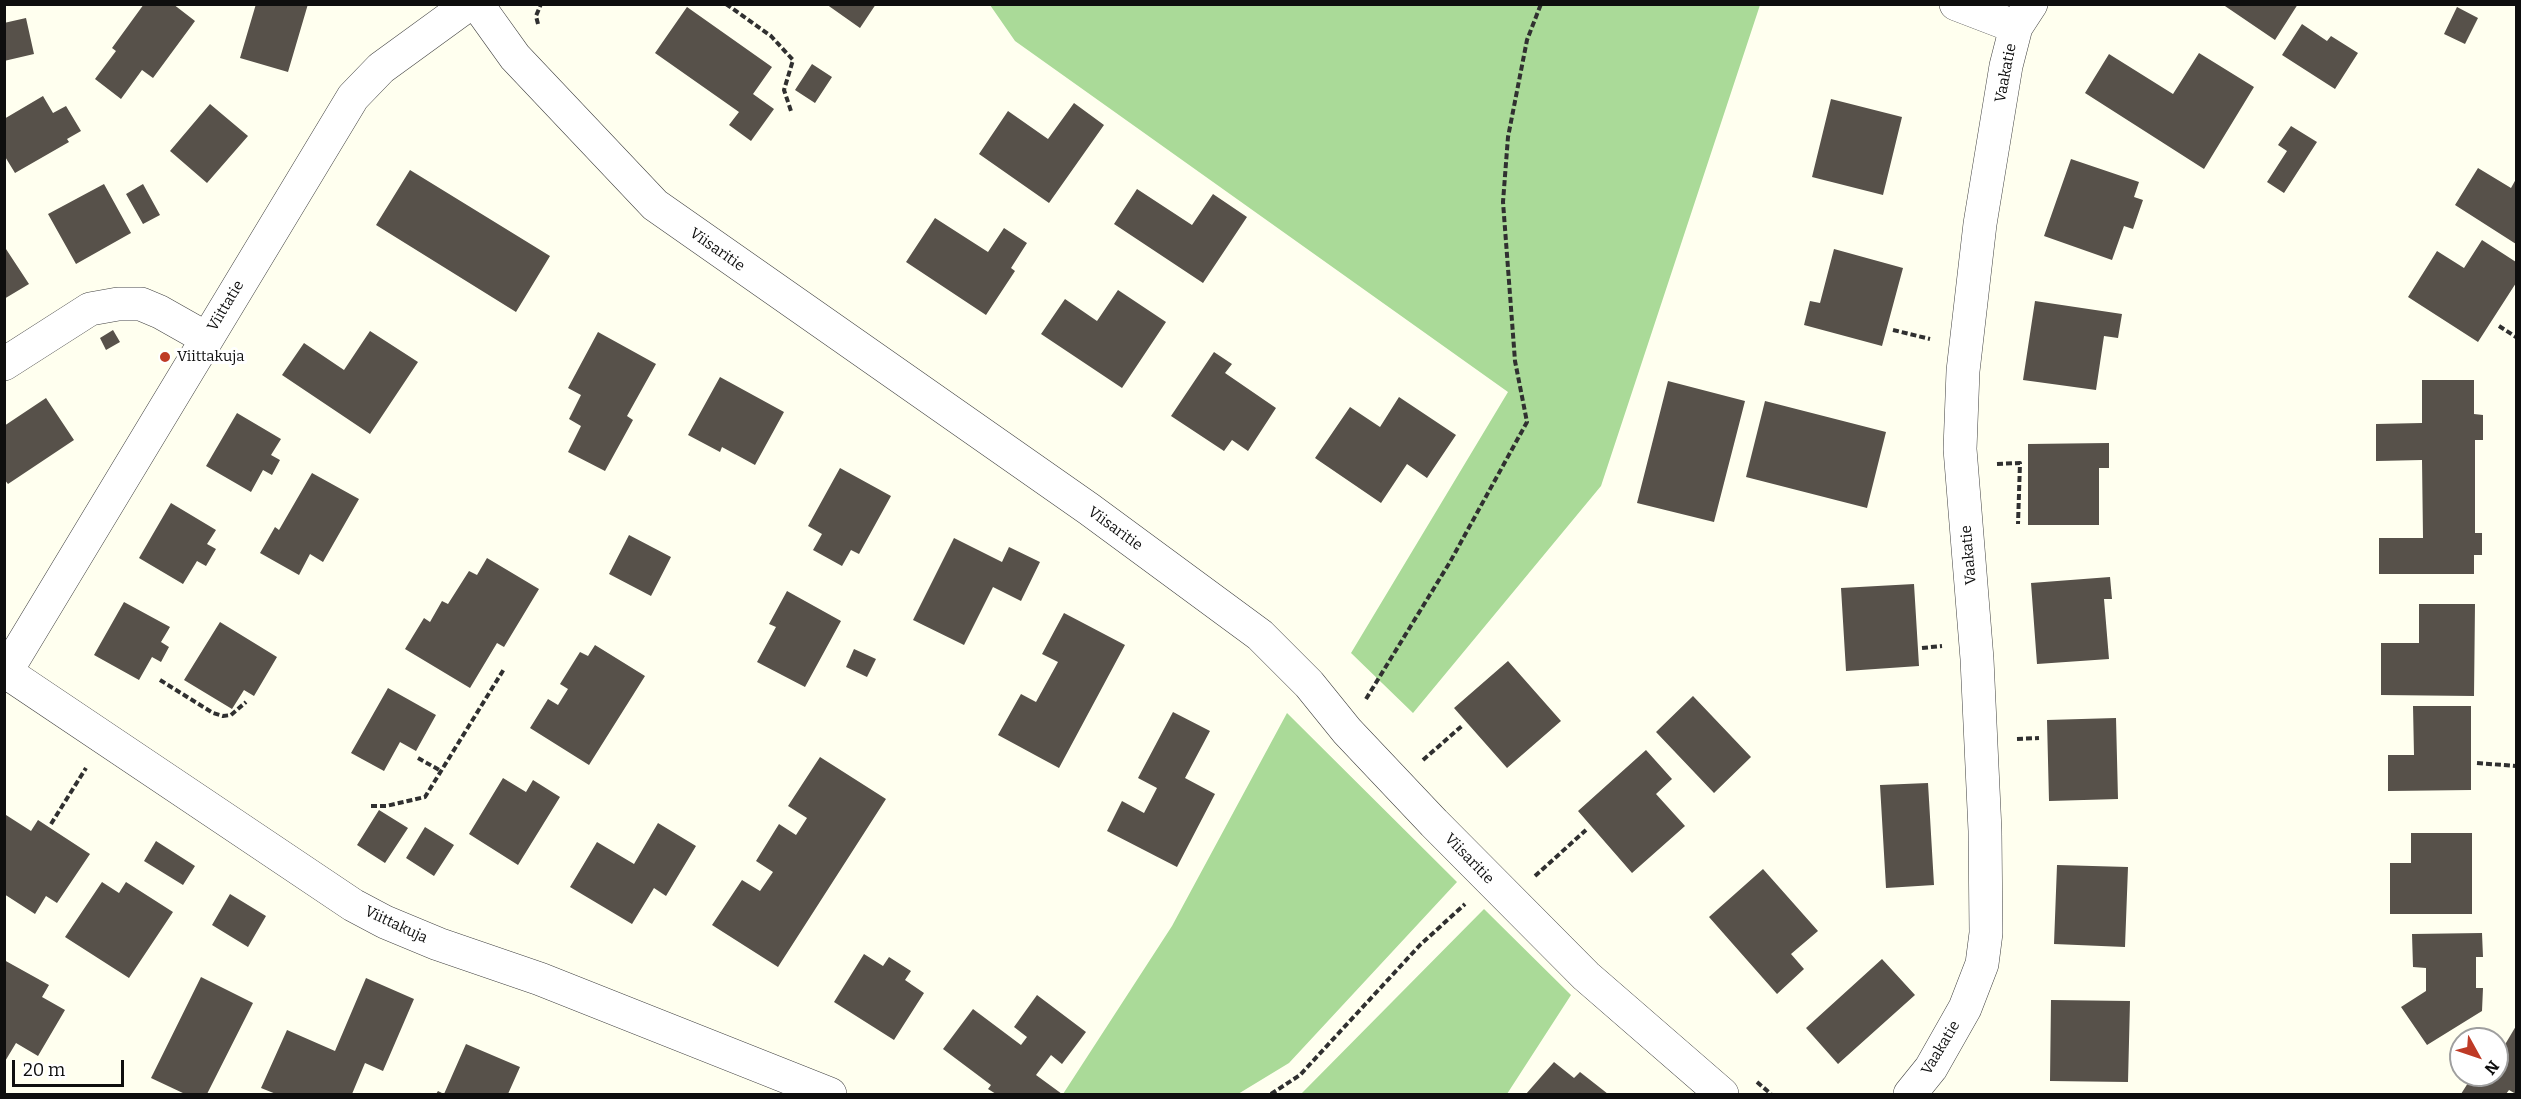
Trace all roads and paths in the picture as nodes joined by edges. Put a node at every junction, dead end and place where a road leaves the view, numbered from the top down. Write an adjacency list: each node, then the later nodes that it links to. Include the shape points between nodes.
1 (469, 4): 10 (street, Viittatie, via 381,68 353,97)
2 (477, 4): 19 (street, Viisaritie, via 515,57 655,205 1089,509 1260,635 1309,684)
3 (726, 4): 7 (path, via 771,36 794,60 784,90)
4 (1541, 4): 19 (path, via 1527,40 1508,137 1503,202 1515,361 1527,422 1450,562)
5 (1956, 4): 6 (street)
6 (2023, 16): 12 (street, Vaakatie, via 2006,66 1978,247 1963,364)
7 (791, 111)
8 (2499, 326): 9 (path)
9 (2517, 337)
10 (207, 338): 11 (street, via 141,304 118,304 90,309); 15 (street, Viittatie)
11 (4, 364)
12 (1961, 466): 13 (path, via 2020,464); 34 (street, Vaakatie, via 1977,659 1986,933 1982,964 1965,1008 1931,1068)
13 (2018, 524)
14 (504, 669): 25 (path)
15 (5, 674): 20 (street, Viittakuja)
16 (159, 680): 17 (path, via 223,716 231,715)
17 (246, 702)
18 (1463, 725): 22 (path)
19 (1347, 731): 30 (street, Viisaritie)
20 (104, 739): 27 (path); 31 (street, Viittakuja, via 353,905 385,922 540,979)
21 (418, 758): 25 (path)
22 (1419, 763)
23 (2477, 763): 24 (path)
24 (2517, 766)
25 (441, 771): 26 (path, via 425,797)
26 (371, 806)
27 (51, 824)
28 (1586, 830): 29 (path)
29 (1533, 878)
30 (1491, 882): 32 (path, via 1420,945 1300,1075); 33 (street, Viisaritie, via 1586,976)
31 (830, 1095)
32 (1271, 1095)
33 (1722, 1095)
34 (1910, 1095)

